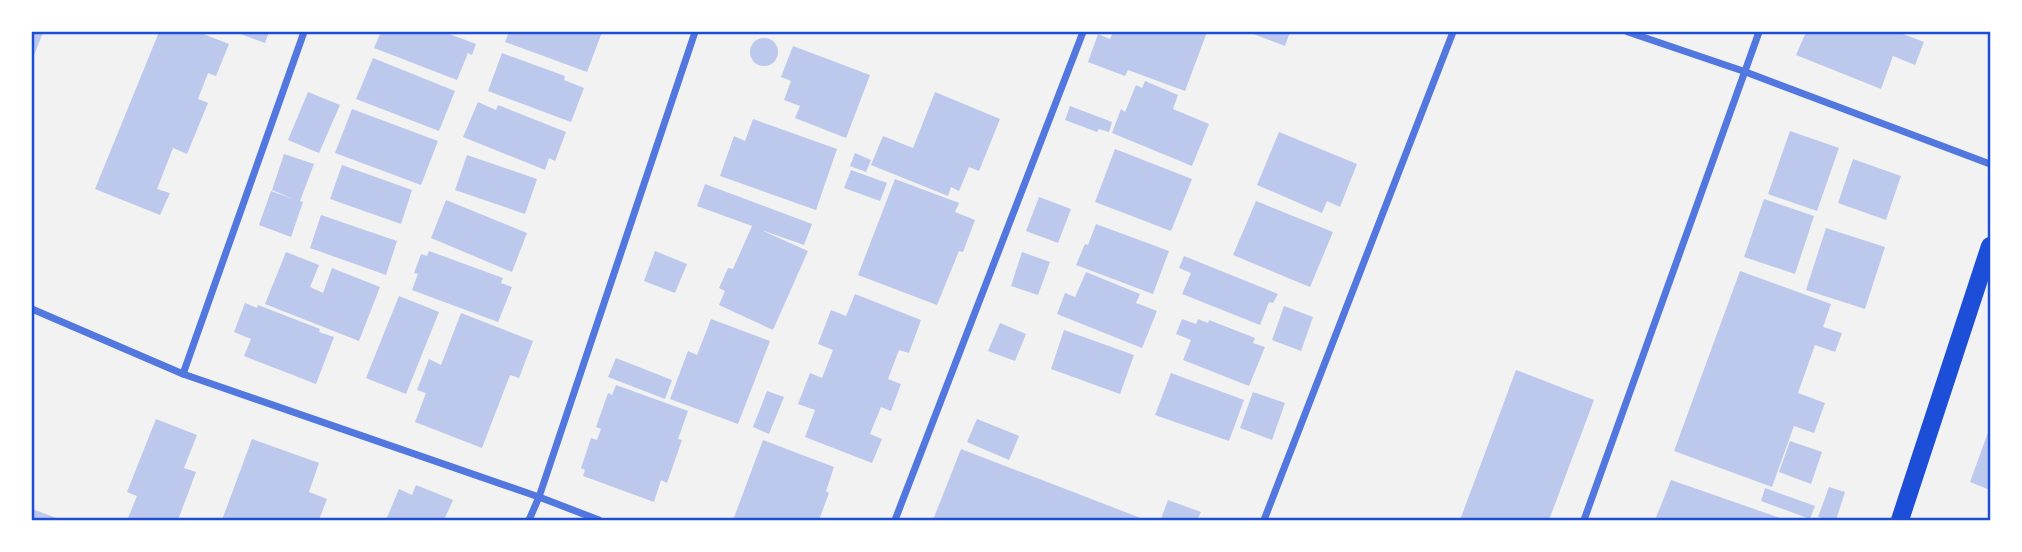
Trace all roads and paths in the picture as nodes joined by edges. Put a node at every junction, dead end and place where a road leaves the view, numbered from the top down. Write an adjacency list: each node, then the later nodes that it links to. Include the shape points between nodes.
1 (304, 32): 11 (street)
2 (695, 32): 12 (street)
3 (1083, 32): 15 (street)
4 (1453, 32): 16 (street)
5 (1628, 32): 7 (street)
6 (1759, 32): 7 (street)
7 (1743, 71): 8 (street); 17 (street)
8 (1990, 164)
9 (1990, 246): 18 (main road)
10 (32, 309): 11 (street)
11 (183, 374): 12 (street)
12 (539, 497): 13 (street); 14 (street)
13 (529, 520)
14 (599, 520)
15 (895, 520)
16 (1264, 520)
17 (1584, 520)
18 (1900, 520)

